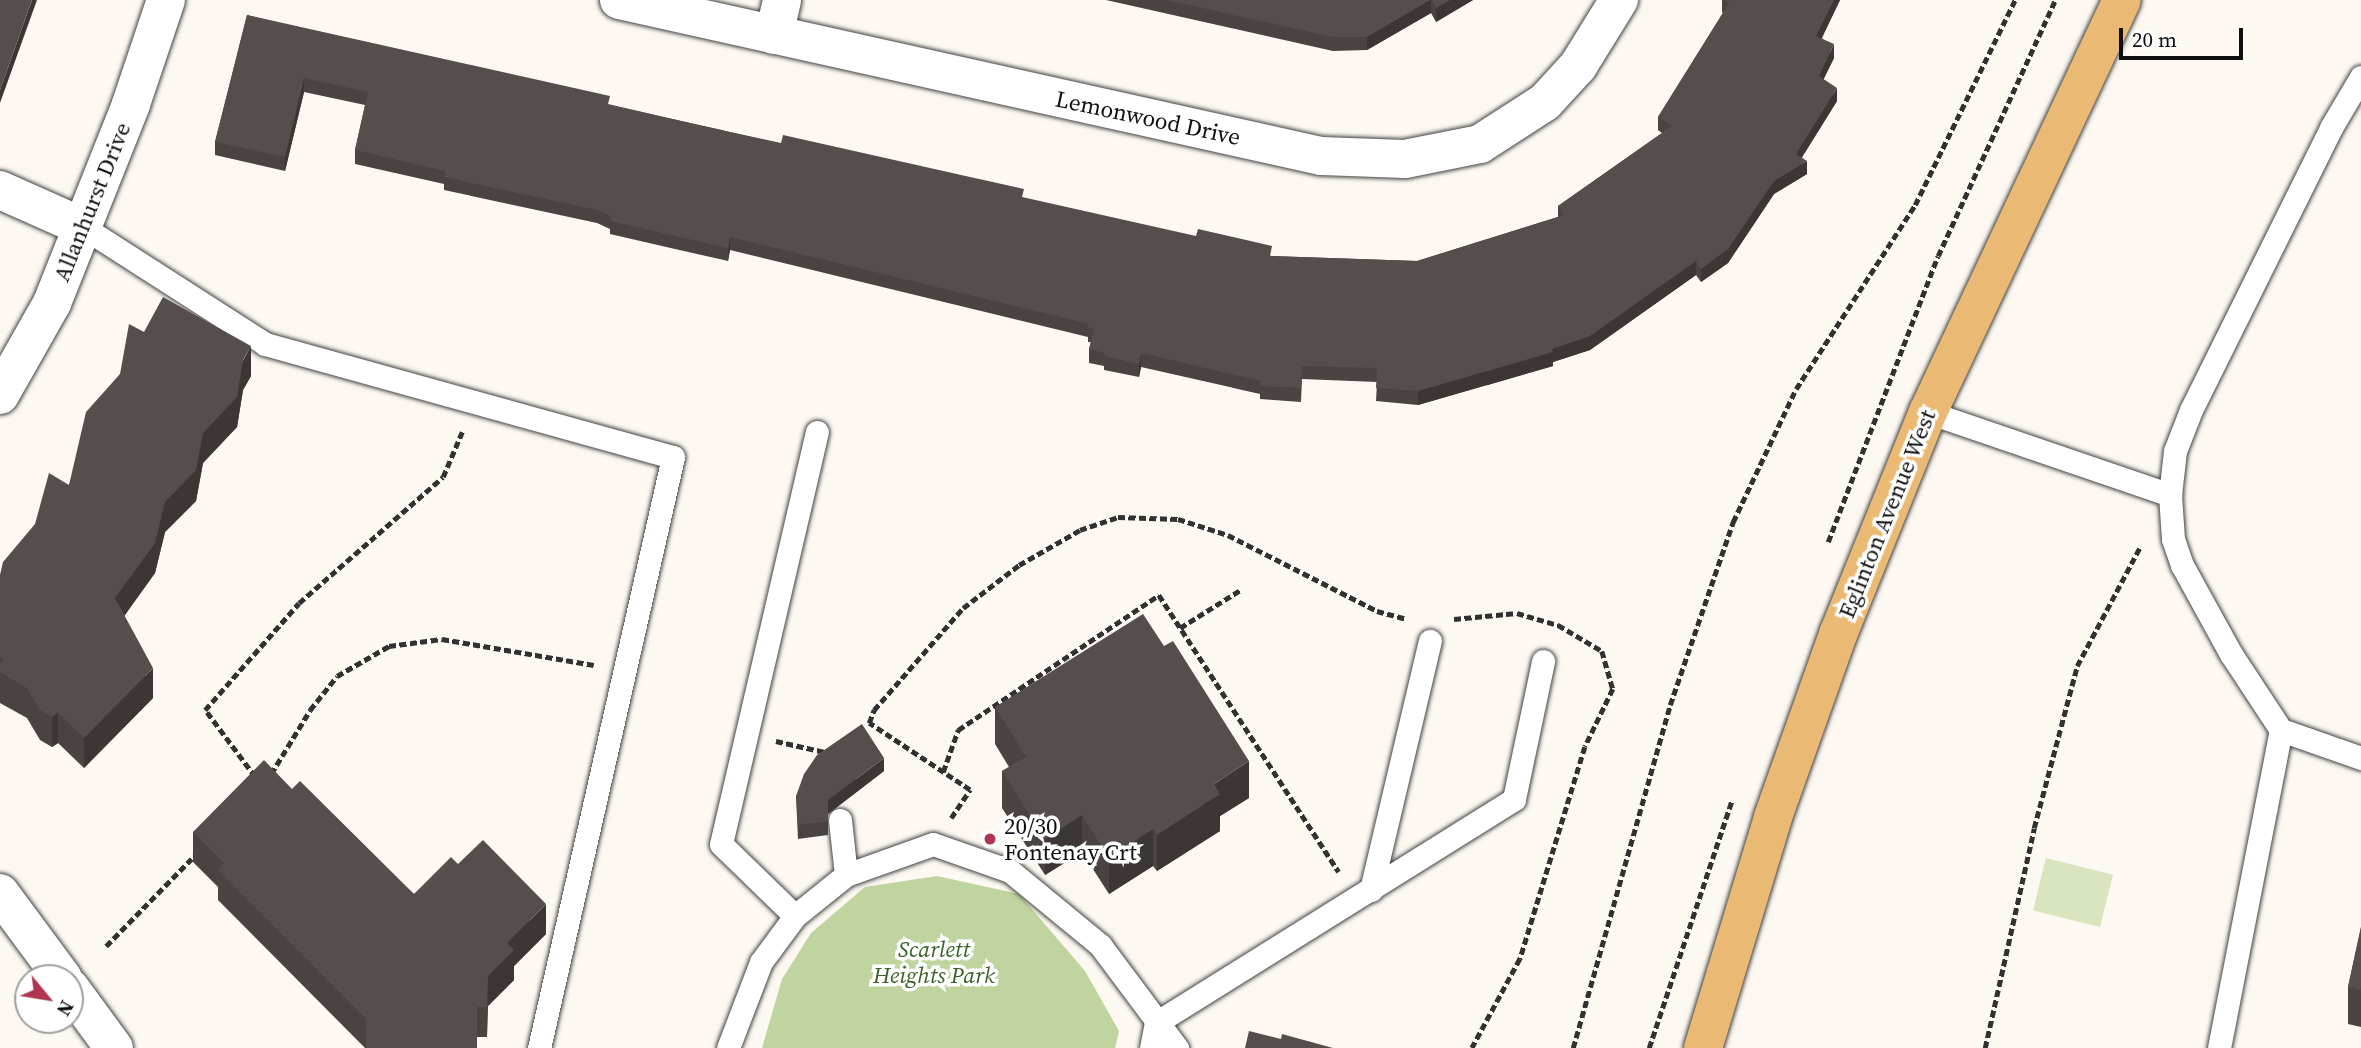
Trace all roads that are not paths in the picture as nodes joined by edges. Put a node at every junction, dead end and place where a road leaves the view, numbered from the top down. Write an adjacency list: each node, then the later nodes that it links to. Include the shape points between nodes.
1 (166, 0): 8 (street, Allanhurst Drive)
2 (619, 0): 5 (street, Lemonwood Drive)
3 (1619, 0): 5 (street, Lemonwood Drive, via 1578,66 1545,102 1480,144 1405,159 1321,156)
4 (2122, 0): 10 (main road, Eglinton Avenue West)
5 (778, 18)
6 (2361, 77): 12 (lane, via 2332,126 2191,410 2175,451)
7 (0, 190): 8 (street)
8 (83, 226): 9 (street, Allanhurst Drive, via 52,303); 26 (lane, via 265,344 673,457)
9 (0, 395)
10 (1928, 412): 12 (lane); 30 (main road, Eglinton Avenue West, via 1839,632 1773,817)
11 (817, 432): 21 (lane, via 721,844)
12 (2170, 495): 15 (lane, via 2173,538 2182,565)
13 (1425, 631): 20 (lane)
14 (1543, 661): 20 (lane, via 1514,799)
15 (2280, 730): 16 (lane); 31 (lane)
16 (2361, 758)
17 (840, 820): 18 (lane)
18 (846, 875): 21 (lane); 24 (lane, via 933,844 1010,871 1100,945)
19 (0, 893): 22 (street)
20 (1364, 895): 24 (lane)
21 (795, 916): 27 (lane, via 761,962)
22 (52, 964)
23 (84, 1007): 25 (street)
24 (1156, 1023): 28 (lane); 29 (lane)
25 (114, 1048)
26 (539, 1048)
27 (728, 1048)
28 (1151, 1048)
29 (1177, 1048)
30 (1703, 1048)
31 (2219, 1048)

